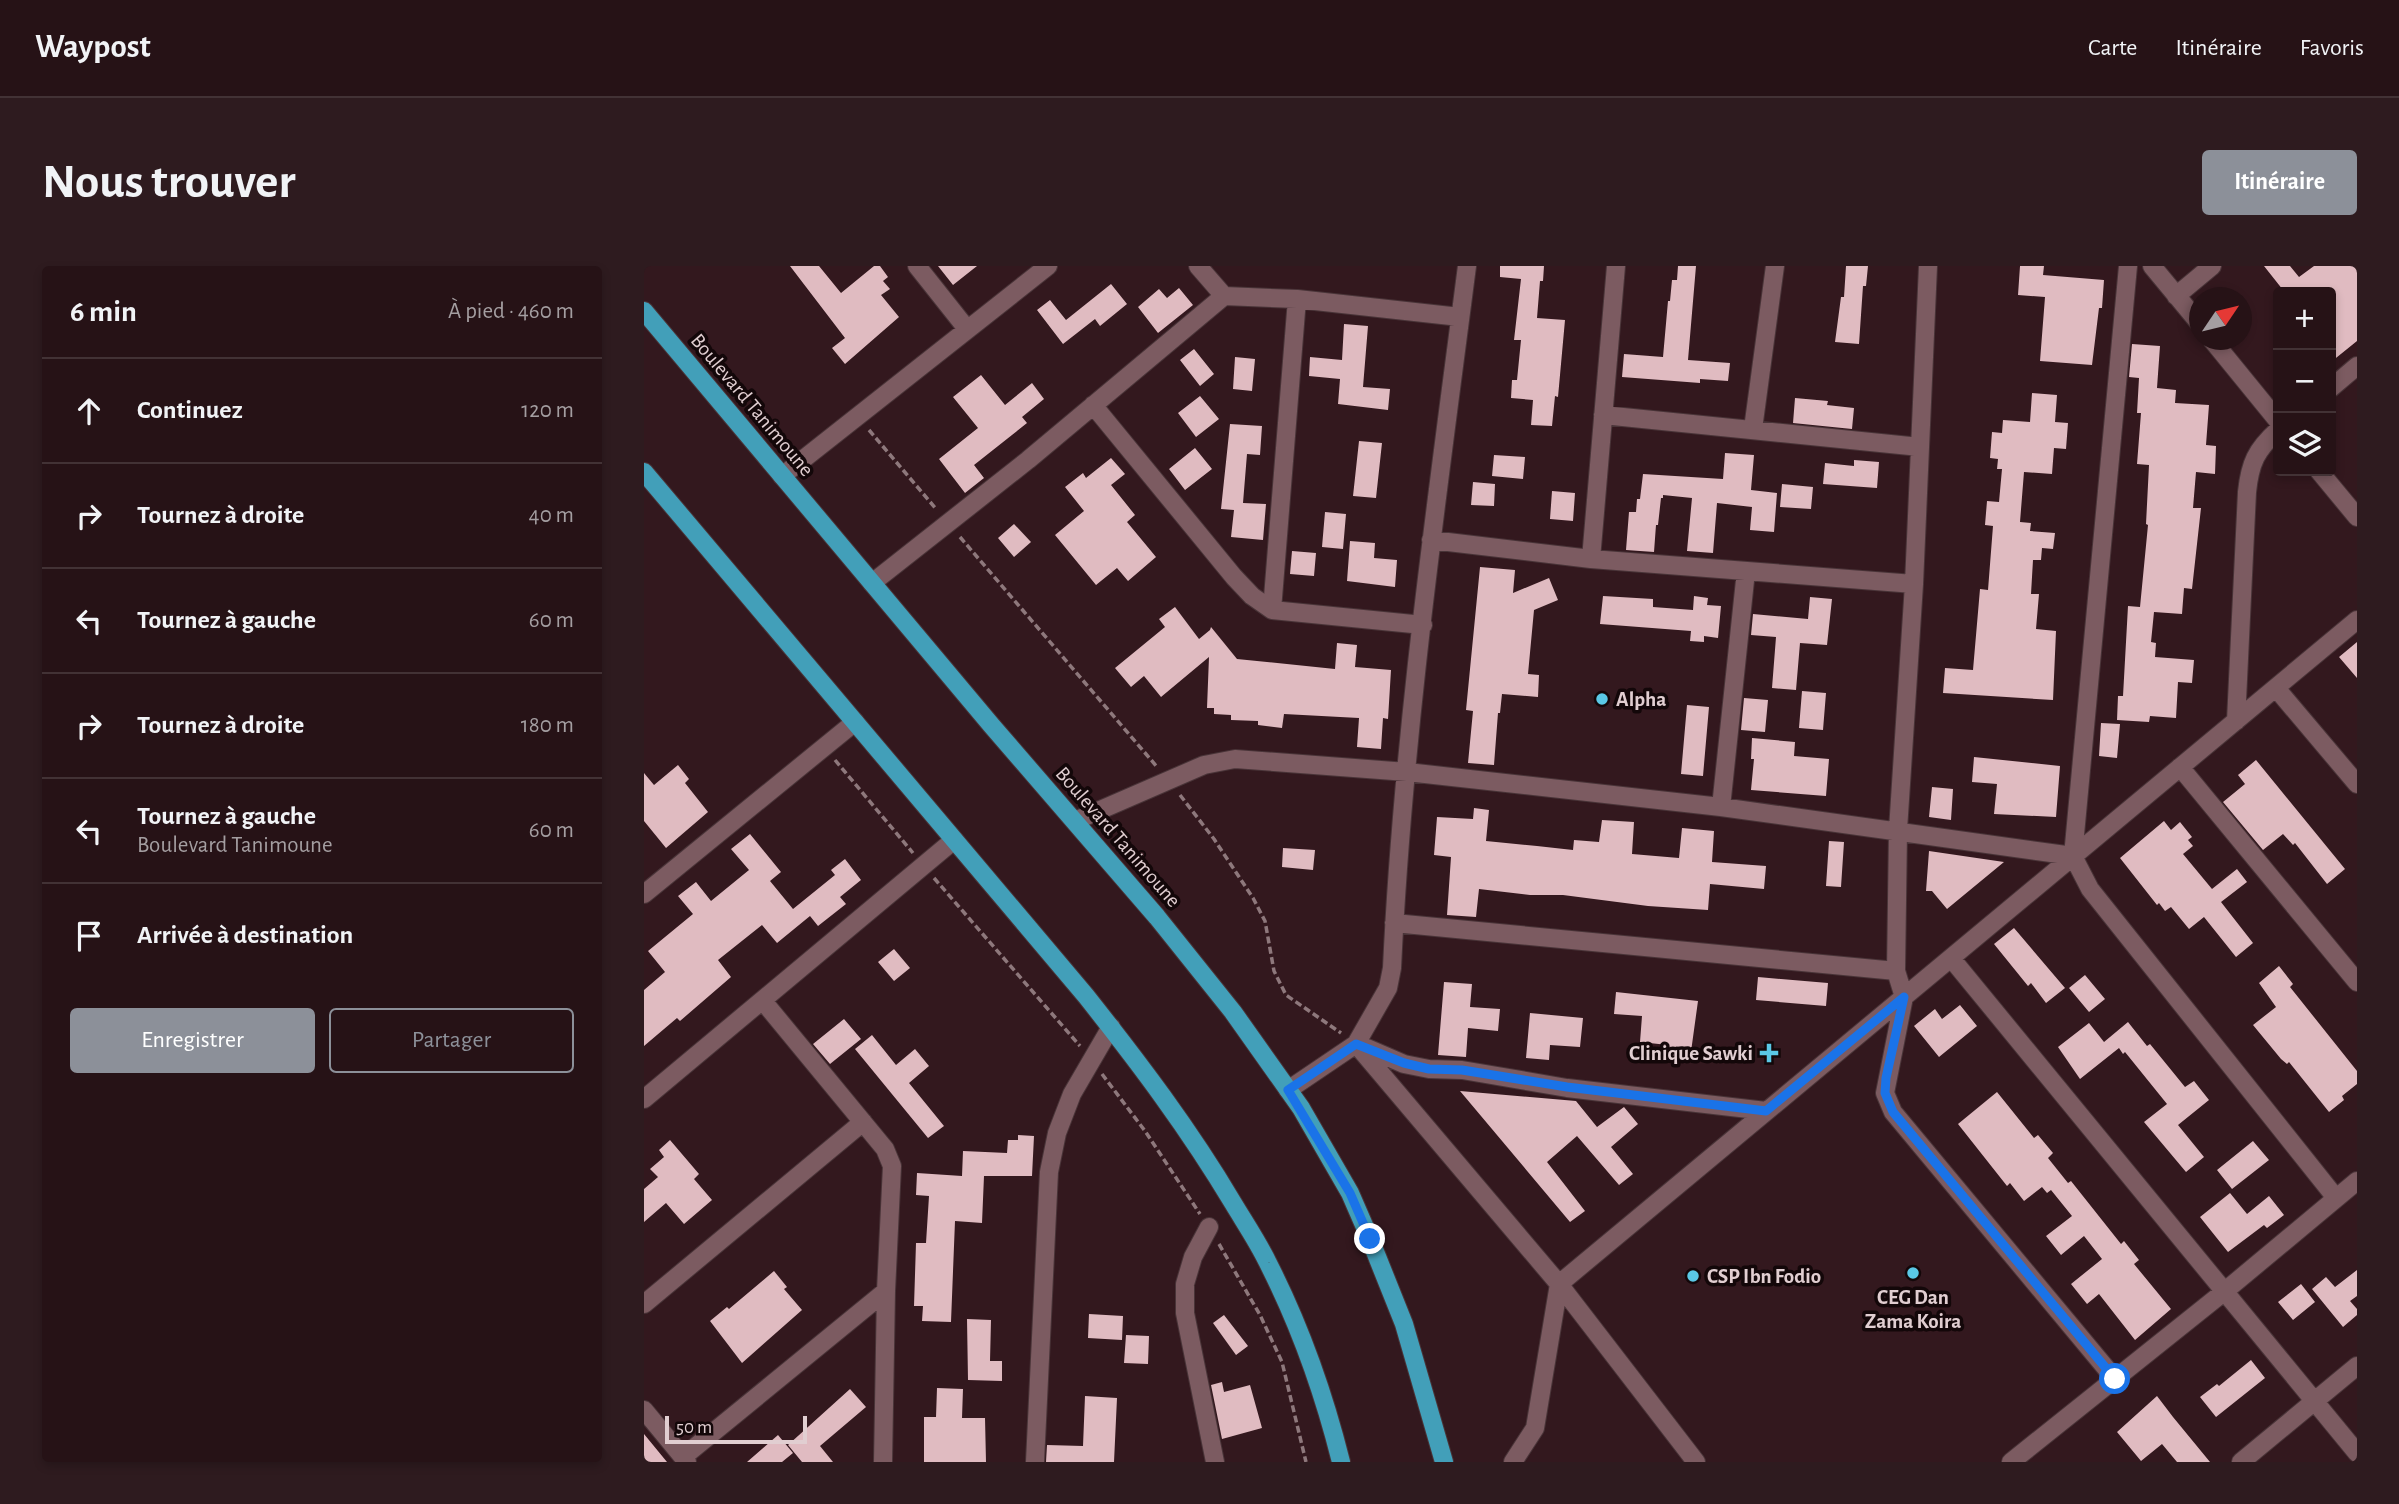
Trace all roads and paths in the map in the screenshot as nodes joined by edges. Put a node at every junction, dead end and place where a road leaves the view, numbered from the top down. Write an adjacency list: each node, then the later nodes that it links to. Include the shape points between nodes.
1 (917, 266): 17 (street)
2 (1048, 266): 17 (street)
3 (1198, 266): 11 (street)
4 (1467, 266): 16 (street)
5 (1616, 266): 23 (street)
6 (1774, 266): 25 (street)
7 (1928, 266): 27 (street)
8 (2128, 266): 52 (street)
9 (2152, 266): 12 (street)
10 (2212, 266): 12 (street)
11 (1224, 296): 13 (street); 21 (street)
12 (2176, 296): 15 (street)
13 (1297, 299): 16 (street); 38 (street)
14 (644, 311): 29 (main road, Boulevard Tanimoune)
15 (2189, 311)
16 (1460, 317): 33 (street)
17 (967, 329): 22 (street)
18 (2220, 350): 24 (street)
19 (2357, 366): 20 (street)
20 (2336, 383)
21 (1093, 405): 32 (street); 38 (street, via 1234,578)
22 (857, 415): 29 (street); 32 (path)
23 (1603, 415): 25 (street); 34 (street)
24 (2273, 415)
25 (1753, 429): 27 (street)
26 (2273, 435): 42 (street, via 2250,467 2246,492)
27 (1920, 447): 37 (street)
28 (644, 472): 43 (main road)
29 (782, 476): 36 (main road, Boulevard Tanimoune)
30 (2323, 476): 31 (street)
31 (2357, 517)
32 (949, 524): 36 (street); 46 (path)
33 (1431, 540): 34 (street); 40 (street)
34 (1591, 559): 35 (street)
35 (1746, 571): 37 (street); 48 (street)
36 (873, 583): 49 (main road, Boulevard Tanimoune)
37 (1914, 584): 50 (street)
38 (1272, 610): 40 (street)
39 (2357, 620): 41 (street)
40 (1423, 625): 45 (street)
41 (2276, 688): 42 (street); 47 (street)
42 (2236, 720): 44 (street)
43 (855, 722): 51 (main road); 53 (street)
44 (2180, 767): 52 (street); 57 (street)
45 (1407, 772): 46 (street, via 1234,759); 48 (street); 54 (street)
46 (1167, 779): 49 (street); 61 (path, via 1253,898 1265,921 1273,971 1286,995)
47 (2357, 785)
48 (1721, 807): 50 (street)
49 (1075, 821): 62 (main road, Boulevard Tanimoune, via 1157,916)
50 (1898, 830): 52 (street); 56 (street)
51 (954, 841): 59 (street); 60 (main road)
52 (2073, 856): 55 (street); 67 (street, via 2090,889)
53 (648, 883)
54 (1394, 923): 56 (street); 61 (street, via 1388,988)
55 (1951, 958): 58 (street); 71 (street)
56 (1896, 971): 58 (street)
57 (2357, 982)
58 (1904, 997): 64 (street); 74 (street, via 1886,1078 1885,1093 1893,1112)
59 (763, 1001): 63 (street); 65 (street)
60 (1111, 1027): 80 (street, via 1072,1094 1049,1172); 82 (main road, via 1189,1132 1268,1260 1329,1415)
61 (1356, 1044): 62 (street); 64 (street, via 1429,1069); 69 (street)
62 (1288, 1090): 83 (main road, Boulevard Tanimoune, via 1350,1193 1370,1239 1404,1324)
63 (644, 1099)
64 (1766, 1111): 69 (street)
65 (863, 1122): 70 (street, via 885,1149 891,1166); 72 (street)
66 (2357, 1181): 67 (street)
67 (2336, 1198): 71 (street)
68 (1209, 1227): 81 (street, via 1185,1284 1185,1313)
69 (1559, 1284): 84 (street, via 1535,1428); 85 (street)
70 (886, 1292): 78 (street); 79 (street)
71 (2225, 1292): 74 (street); 75 (street)
72 (644, 1304)
73 (2357, 1366): 75 (street)
74 (2115, 1379): 86 (street)
75 (2315, 1401): 77 (street); 87 (street)
76 (644, 1410): 78 (street)
77 (2357, 1452)
78 (685, 1460)
79 (883, 1462)
80 (1035, 1462)
81 (1215, 1462)
82 (1341, 1462)
83 (1444, 1462)
84 (1513, 1462)
85 (1696, 1462)
86 (2011, 1462)
87 (2241, 1462)

